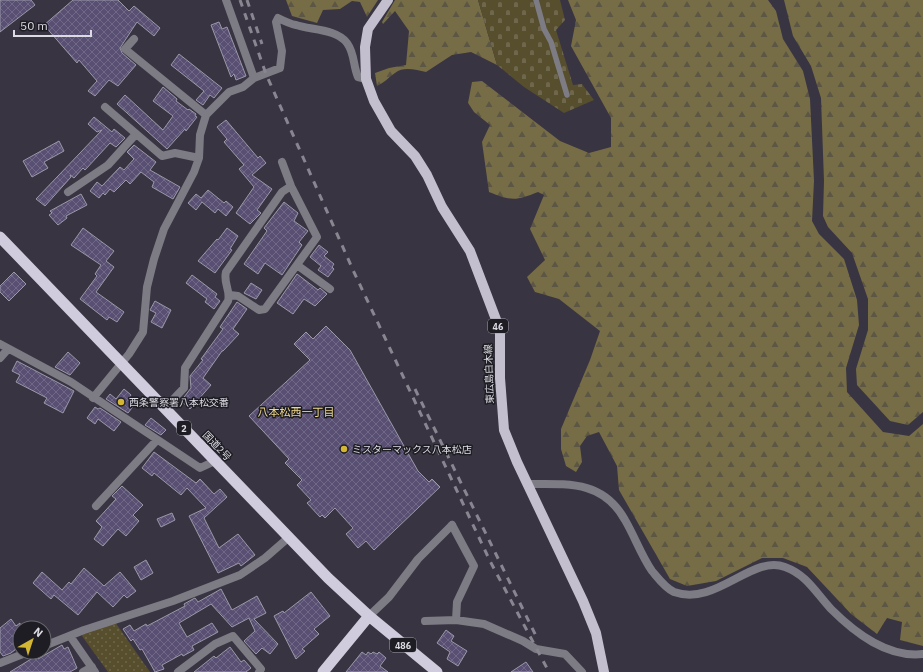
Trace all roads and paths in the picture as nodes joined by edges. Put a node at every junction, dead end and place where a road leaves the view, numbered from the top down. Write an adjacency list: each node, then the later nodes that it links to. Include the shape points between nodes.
1 (226, 0): 5 (street)
2 (388, 0): 6 (main road, 東広島白木線 / 46, via 368,29)
3 (536, 0): 7 (lane)
4 (134, 38): 9 (street, via 125,49)
5 (254, 78): 6 (street, via 280,68 282,51 276,22 278,18 294,25 336,34 347,42 354,57 354,70 358,77); 9 (street, via 243,87 229,92)
6 (366, 79): 27 (main road, 東広島白木線 / 46, via 374,101 391,131 415,156 442,207 470,251 500,330 504,430)
7 (567, 95)
8 (105, 106): 10 (street)
9 (206, 115): 11 (street, via 200,135)
10 (136, 134): 11 (street, via 162,156 175,153); 14 (street, via 108,165)
11 (199, 158): 22 (street, via 164,229 147,287 143,332)
12 (282, 162): 13 (street)
13 (291, 186): 16 (street, via 317,237); 18 (street, via 282,192 226,272 224,280)
14 (68, 192)
15 (0, 237): 22 (highway, 国道2号 / 2)
16 (297, 265): 17 (street); 18 (street, via 265,309 259,310 238,296)
17 (330, 289)
18 (230, 295): 24 (street, via 186,368 184,388)
19 (0, 344): 20 (street)
20 (8, 348): 21 (street); 23 (street, via 71,382)
21 (0, 358)
22 (122, 363): 23 (street); 24 (highway, 国道2号 / 2)
23 (93, 398): 25 (street)
24 (165, 408): 26 (highway, 国道2号 / 2)
25 (157, 440): 26 (street, via 200,468); 28 (street)
26 (216, 461): 29 (highway, 国道2号 / 2)
27 (527, 484): 35 (street, via 575,484 595,490 611,501 624,519 648,565 659,580 673,591 707,593 754,570 772,565 785,566 805,577 831,608 875,644 894,651); 45 (main road, 東広島白木線 / 46, via 583,601 596,634)
28 (96, 506)
29 (288, 538): 30 (highway, 国道2号 / 2); 33 (street, via 265,558 240,574 173,601)
30 (369, 616): 31 (street, via 452,525 474,566 457,602); 42 (highway); 43 (highway, 486)
31 (456, 620): 32 (street); 44 (street, via 484,624 524,641 536,649 565,654)
32 (425, 621)
33 (70, 636): 34 (street); 38 (street)
34 (52, 643)
35 (923, 654)
36 (12, 658): 37 (street)
37 (0, 663)
38 (93, 670): 39 (street)
39 (83, 672)
40 (178, 672): 41 (street, via 215,644 233,636 261,669)
41 (259, 672)
42 (323, 672)
43 (437, 672)
44 (582, 672)
45 (604, 672)

